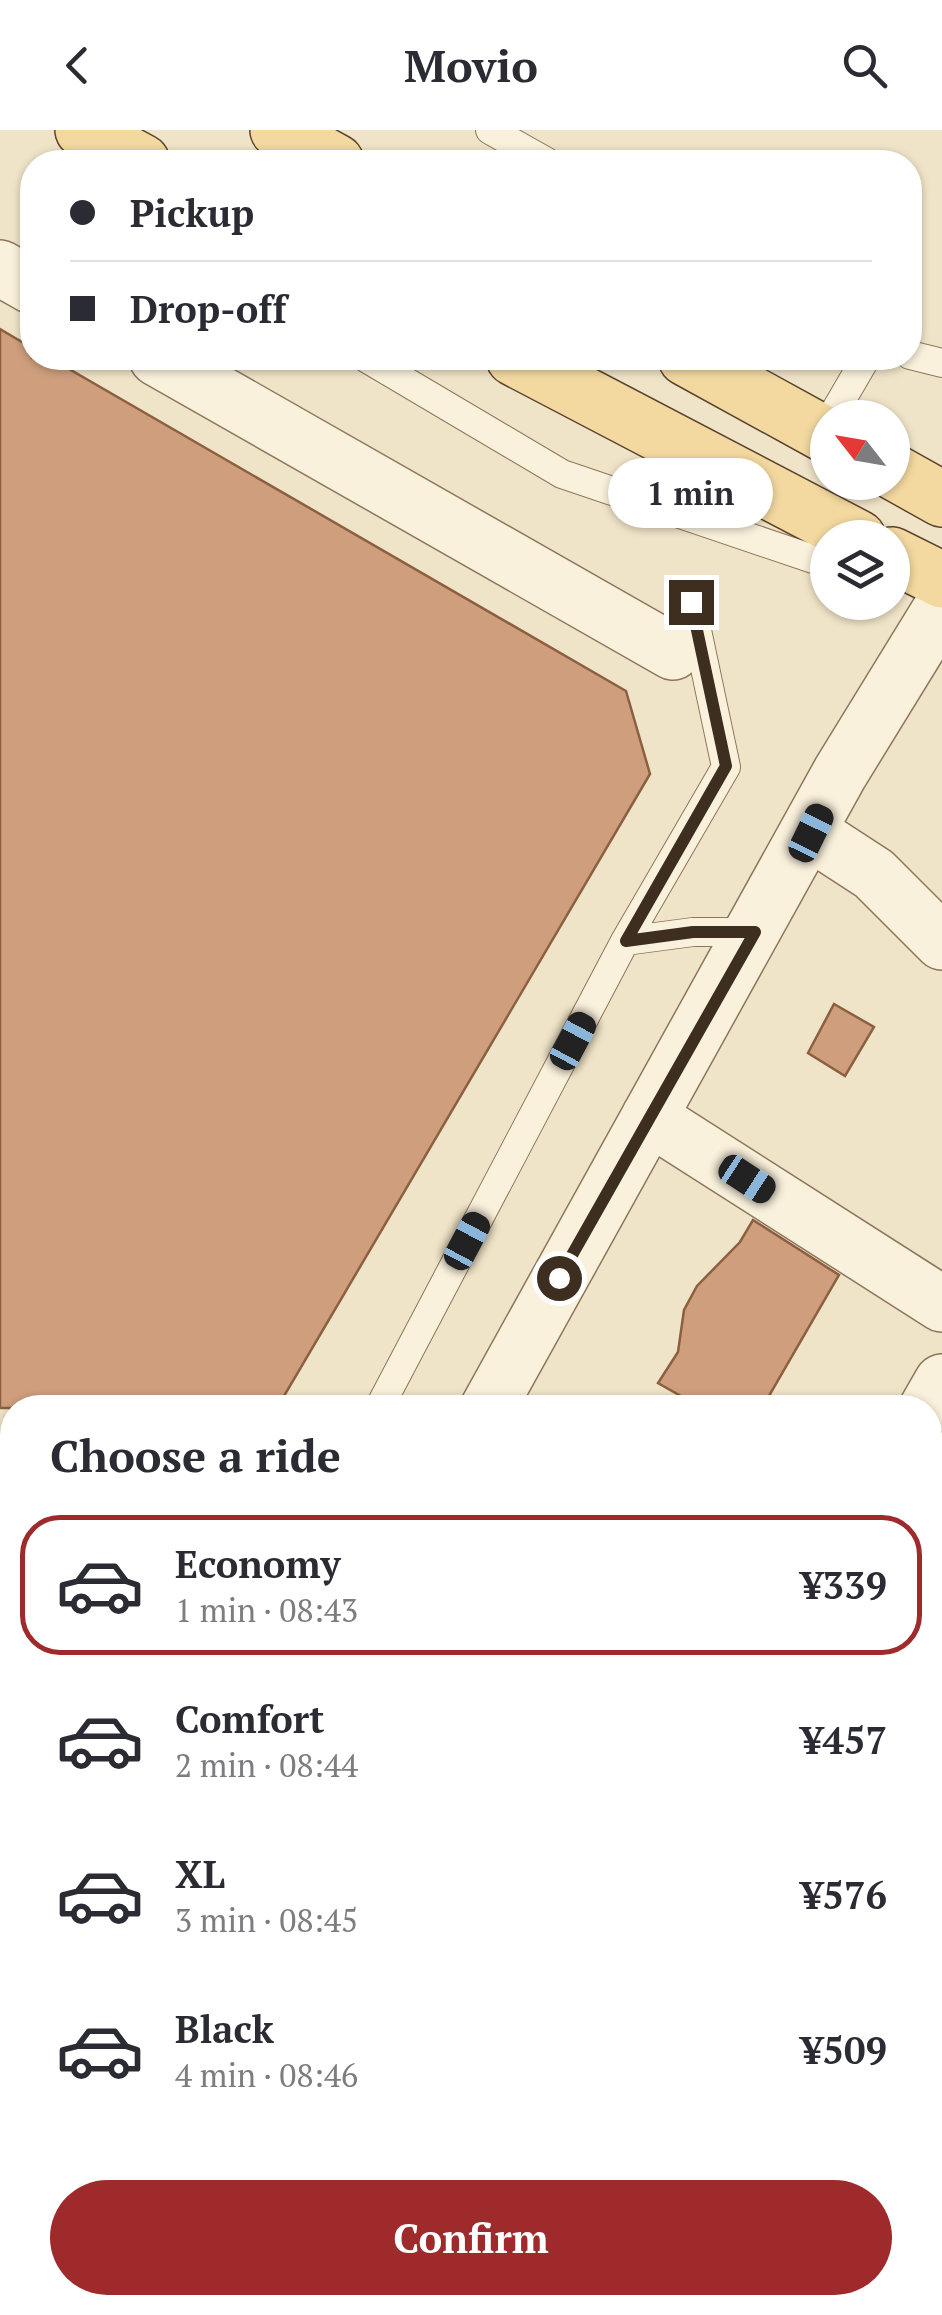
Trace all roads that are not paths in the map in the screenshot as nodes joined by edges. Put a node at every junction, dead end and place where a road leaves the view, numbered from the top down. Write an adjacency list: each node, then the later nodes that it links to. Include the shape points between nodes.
1 (83, 130): 4 (main road)
2 (278, 130): 5 (main road)
3 (490, 130): 6 (lane)
4 (120, 150)
5 (314, 150)
6 (526, 150)
7 (180, 370): 22 (street)
8 (386, 370): 17 (lane, via 562,474)
9 (537, 370): 16 (main road)
10 (711, 370): 13 (main road)
11 (859, 370): 12 (lane)
12 (842, 400)
13 (810, 419)
14 (910, 481): 15 (main road)
15 (942, 498)
16 (824, 520)
17 (810, 558)
18 (910, 566): 20 (main road)
19 (910, 580): 20 (lane)
20 (942, 583)
21 (942, 607): 23 (street)
22 (682, 627): 25 (lane, via 726,766)
23 (811, 833): 24 (street); 26 (street, via 874,874)
24 (755, 932): 25 (lane); 27 (street)
25 (626, 941): 29 (lane)
26 (942, 942)
27 (649, 1117): 28 (street); 30 (street)
28 (942, 1304)
29 (386, 1395)
30 (495, 1395)

